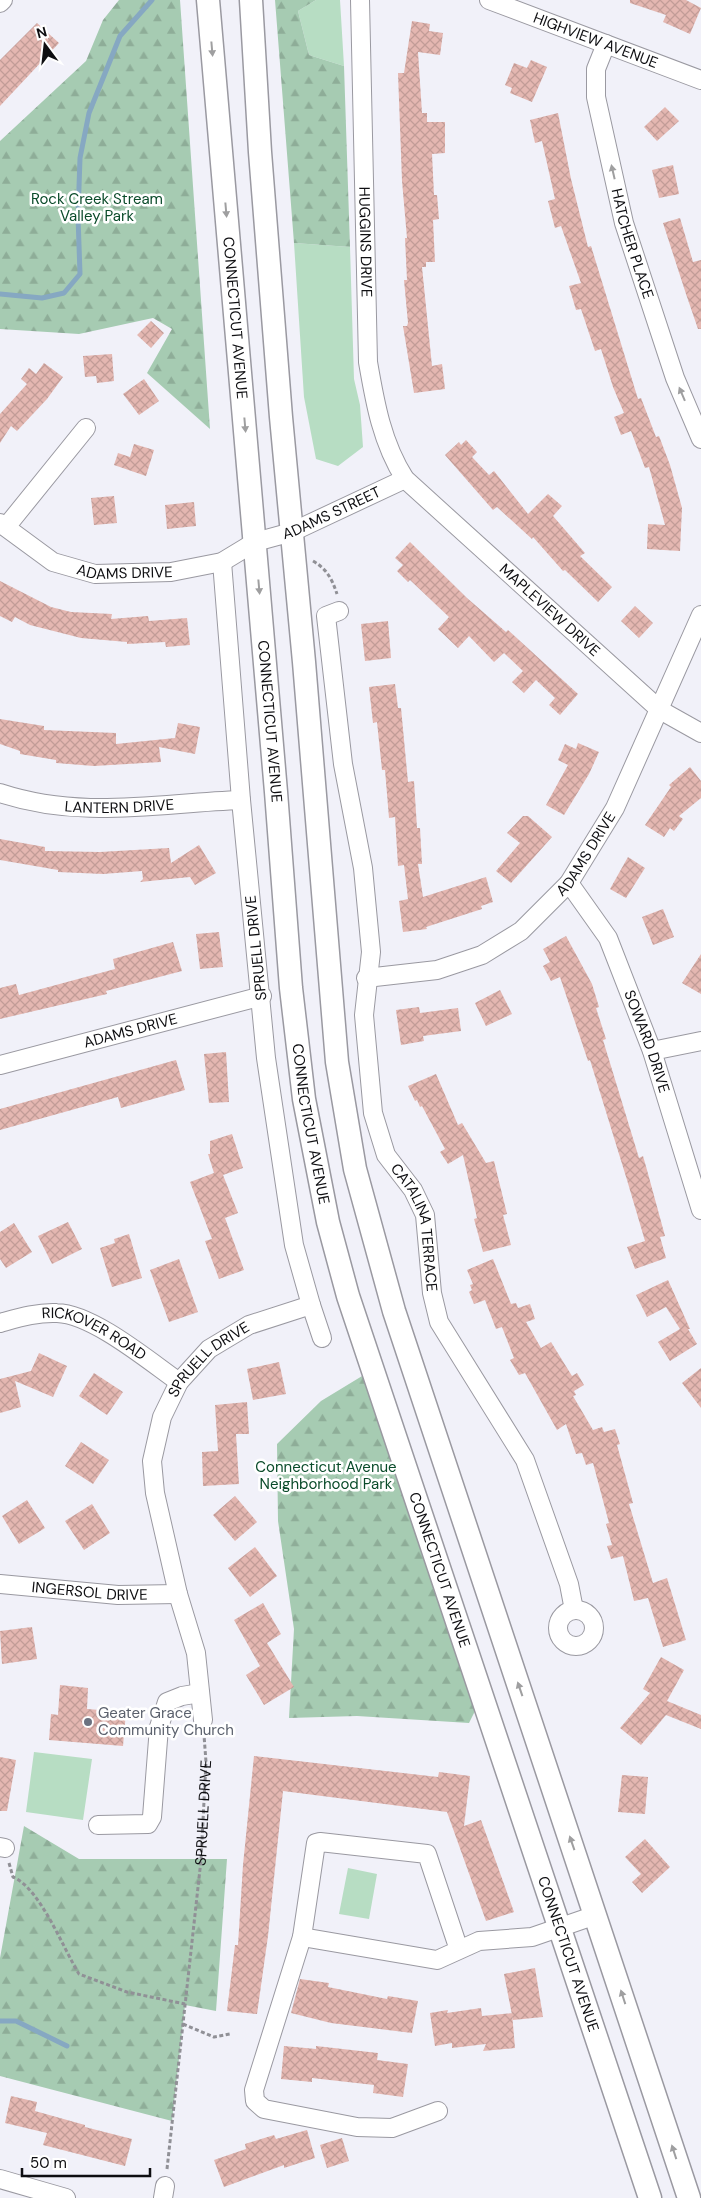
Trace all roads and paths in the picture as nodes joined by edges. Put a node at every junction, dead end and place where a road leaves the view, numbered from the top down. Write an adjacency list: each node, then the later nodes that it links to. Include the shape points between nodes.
1 (3, 0): 6 (street)
2 (208, 0): 14 (main road, CONNECTICUT AVENUE, one-way to 14)
3 (251, 0): 13 (main road, via 263,191)
4 (360, 0): 11 (street, HUGGINS DRIVE, via 368,362 378,419)
5 (489, 0): 7 (street, HIGHVIEW AVENUE)
6 (0, 3)
7 (606, 44): 8 (street, HIGHVIEW AVENUE); 10 (street, HATCHER PLACE, one-way to 7, via 675,378 624,223 596,97 596,69)
8 (701, 80)
9 (86, 428): 12 (street)
10 (701, 439)
11 (405, 479): 13 (street, ADAMS STREET); 19 (street, MAPLEVIEW DRIVE)
12 (3, 525): 16 (street, ADAMS DRIVE, via 53,562 95,574 170,572)
13 (292, 532): 14 (street, ADAMS STREET); 43 (main road, one-way to 13, via 394,1311 355,1169 337,1062)
14 (255, 542): 16 (street, ADAMS DRIVE); 44 (main road, CONNECTICUT AVENUE, one-way to 44, via 291,988 304,1099 328,1222 354,1315)
15 (306, 557): 17 (path, via 322,566 332,579)
16 (222, 562): 22 (street, SPRUELL DRIVE)
17 (338, 602): 24 (street, CATALINA TERRACE, via 326,616 343,764 363,868 371,952)
18 (701, 615): 19 (street, ADAMS DRIVE)
19 (660, 710): 20 (street, MAPLEVIEW DRIVE); 23 (street, ADAMS DRIVE, via 614,808)
20 (701, 733)
21 (0, 792): 22 (street, LANTERN DRIVE, via 56,807 99,809)
22 (241, 800): 25 (street, SPRUELL DRIVE)
23 (568, 883): 24 (street, ADAMS DRIVE, via 521,931 482,955 437,970); 27 (street, SOWARD DRIVE, via 608,938)
24 (366, 978): 36 (street, CATALINA TERRACE, via 364,1015 373,1114 386,1155 413,1190 424,1214 432,1293 440,1322 525,1460 570,1584)
25 (262, 996): 28 (street, ADAMS DRIVE); 30 (street, SPRUELL DRIVE, via 266,1058 294,1245)
26 (701, 1041): 27 (street)
27 (652, 1051): 29 (street, SOWARD DRIVE)
28 (0, 1065)
29 (701, 1210)
30 (311, 1305): 32 (street); 33 (street, SPRUELL DRIVE, via 249,1325 209,1350)
31 (0, 1323): 33 (street, RICKOVER ROAD, via 58,1313 100,1326)
32 (322, 1338)
33 (179, 1382): 35 (street, SPRUELL DRIVE, via 162,1417 152,1461 155,1493)
34 (0, 1584): 35 (street, INGERSOL DRIVE, via 118,1596)
35 (178, 1594): 37 (street, SPRUELL DRIVE, via 196,1653)
36 (574, 1610)
37 (200, 1693): 38 (street, SPRUELL DRIVE); 41 (street, via 168,1702 159,1727 152,1817 148,1824)
38 (202, 1720): 47 (path, SPRUELL DRIVE, via 206,1762 201,1860)
39 (124, 1729): 40 (path)
40 (138, 1731)
41 (98, 1825)
42 (13, 1877): 47 (path, via 37,1898 79,1974 127,1992)
43 (596, 1915): 44 (street); 55 (main road, one-way to 43)
44 (560, 1926): 46 (street, via 532,1937 479,1941); 54 (main road, CONNECTICUT AVENUE)
45 (302, 1937): 46 (street, via 437,1960); 46 (street, via 313,1848 320,1842 427,1854); 50 (street, via 254,2090 256,2101 264,2109 357,2127 392,2128)
46 (459, 1950)
47 (185, 2004): 48 (path, SPRUELL DRIVE)
48 (183, 2024): 49 (path, via 214,2037); 52 (path, SPRUELL DRIVE)
49 (230, 2034)
50 (438, 2111)
51 (0, 2179): 53 (street)
52 (164, 2192)
53 (66, 2198)
54 (650, 2198)
55 (690, 2198)

